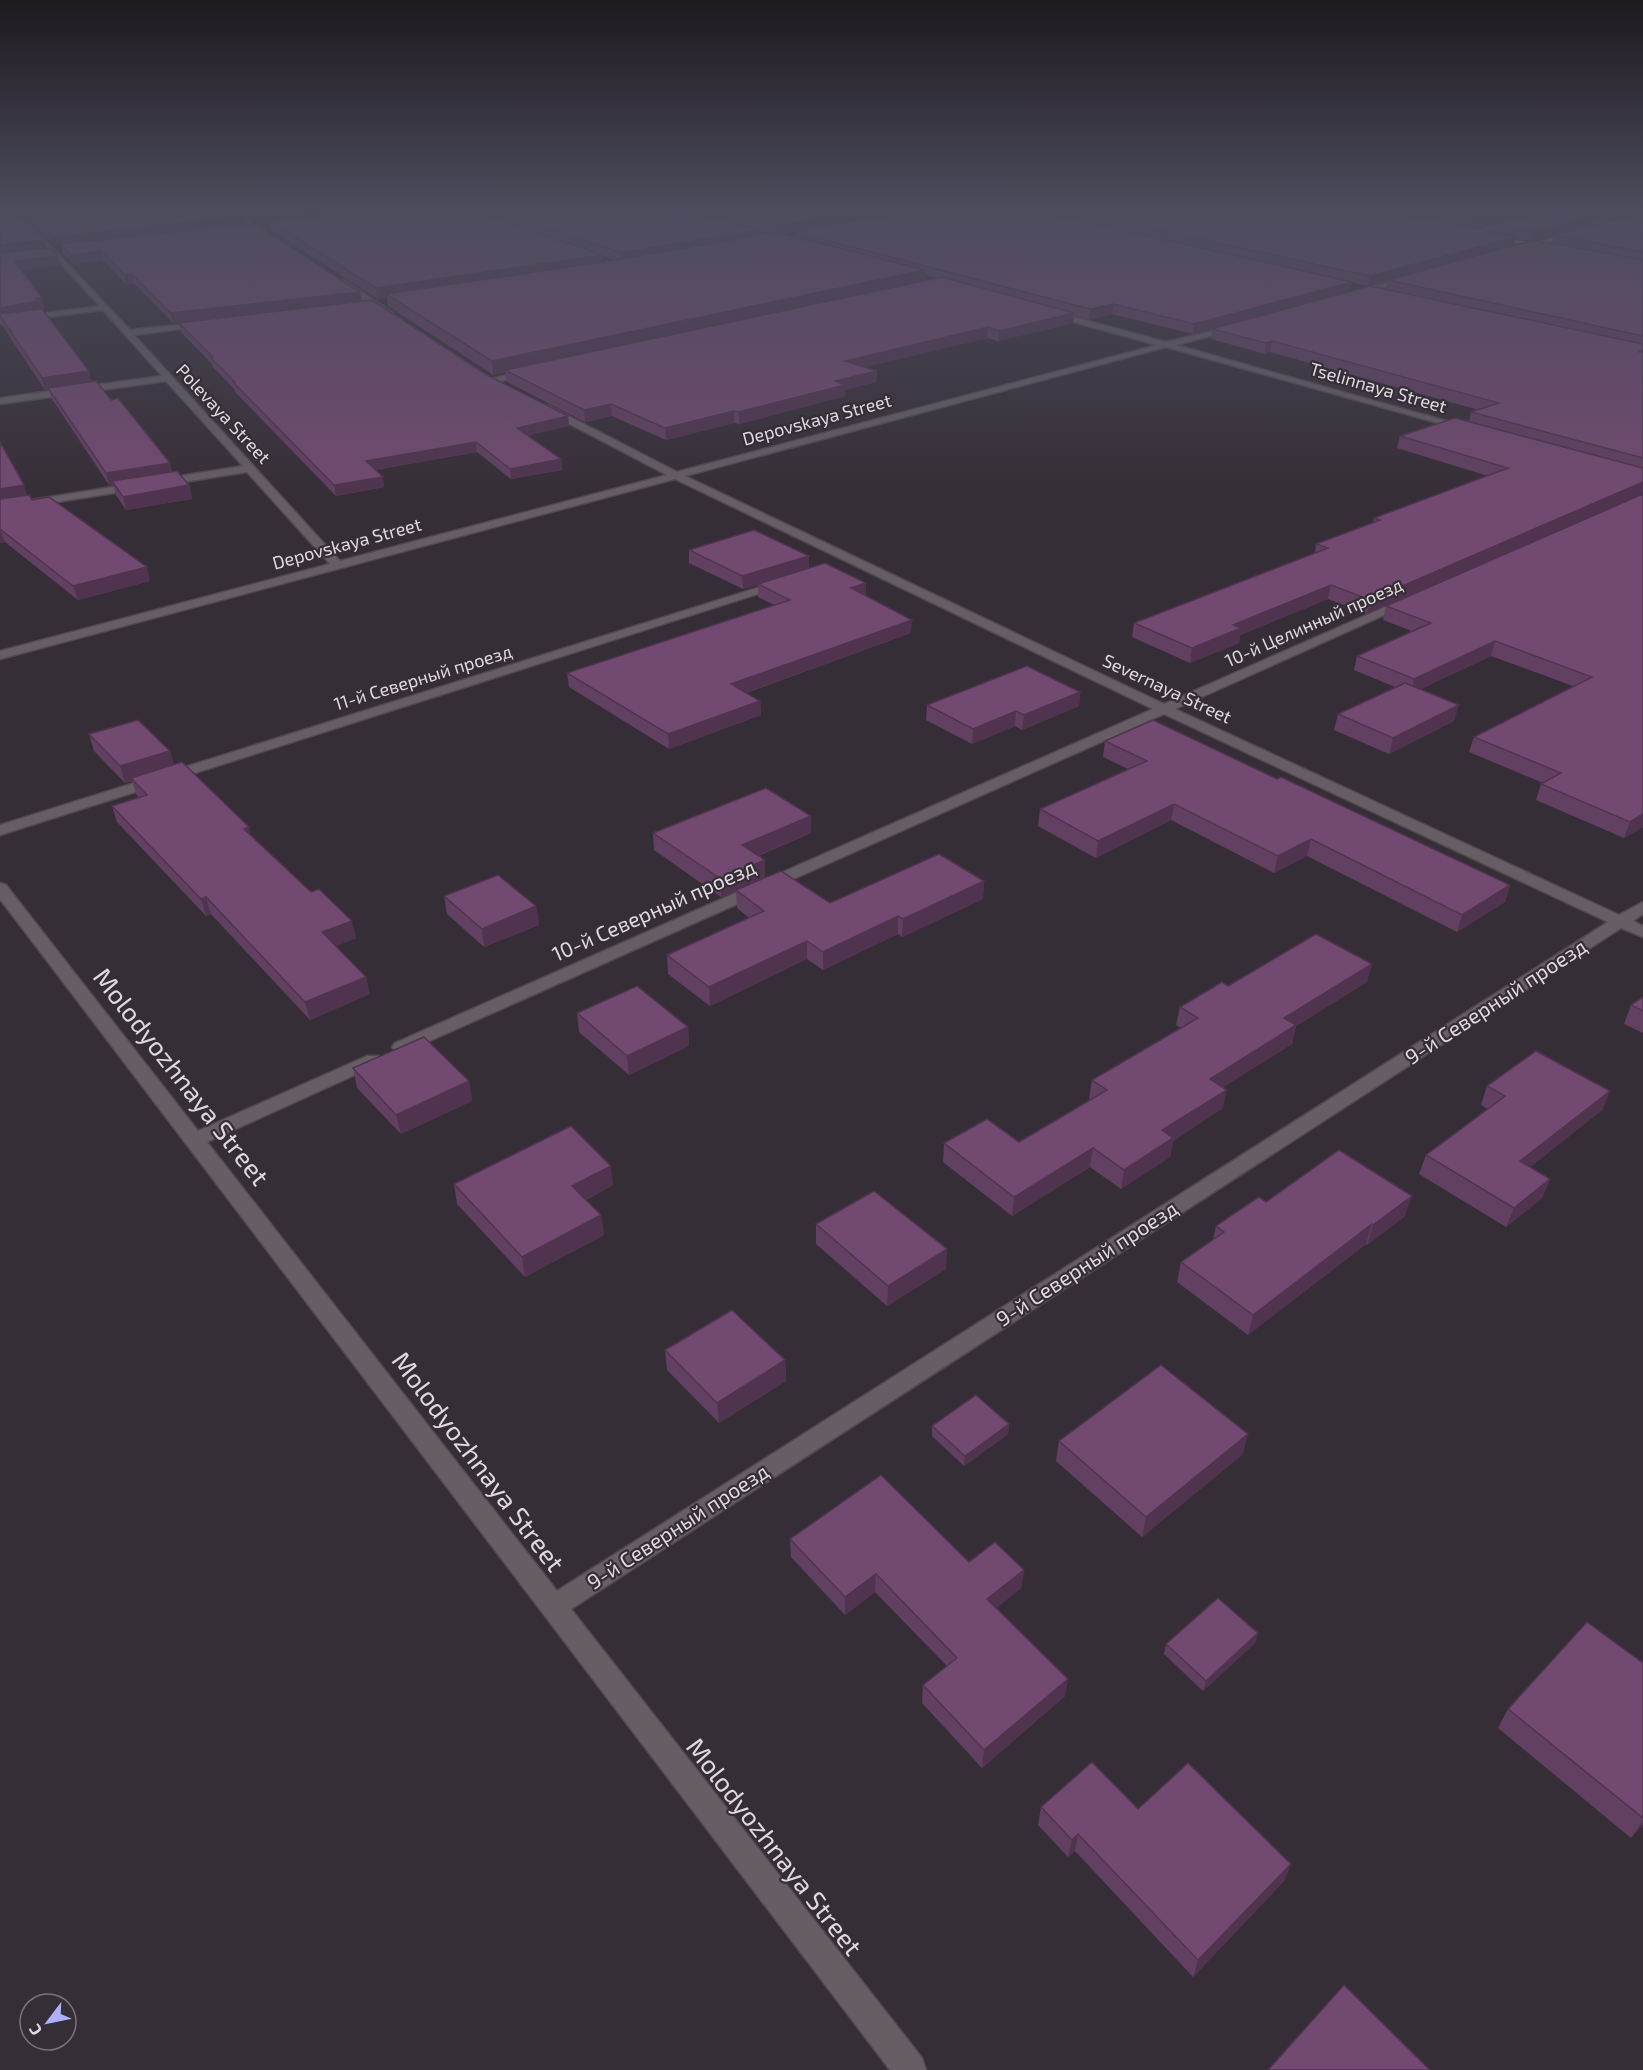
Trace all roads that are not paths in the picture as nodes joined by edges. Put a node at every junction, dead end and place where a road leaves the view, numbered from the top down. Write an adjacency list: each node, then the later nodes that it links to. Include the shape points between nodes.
1 (100, 304): 4 (street, Polevaya Street)
2 (375, 304): 3 (street); 6 (street)
3 (363, 305)
4 (104, 308): 7 (street); 10 (street, Polevaya Street)
5 (1045, 311): 11 (street, Tselinnaya Street)
6 (395, 316)
7 (0, 321)
8 (210, 324): 10 (street)
9 (1239, 326): 11 (street, Depovskaya Street)
10 (127, 333): 14 (street, Polevaya Street)
11 (1170, 345): 19 (street, Tselinnaya Street); 21 (street, Depovskaya Street)
12 (538, 370): 15 (street)
13 (482, 373): 15 (street)
14 (167, 378): 17 (street); 20 (street, Polevaya Street)
15 (492, 380): 16 (street)
16 (502, 385)
17 (0, 401)
18 (533, 401): 21 (street, Severnaya Street)
19 (1470, 429)
20 (251, 468): 22 (street); 24 (street, Polevaya Street)
21 (677, 476): 23 (street, Severnaya Street); 24 (street, Depovskaya Street)
22 (0, 508)
23 (856, 560): 25 (street); 29 (street, Severnaya Street)
24 (337, 565): 28 (street, Depovskaya Street)
25 (834, 567)
26 (788, 582): 30 (street, 11-й Северный проезд)
27 (1414, 598): 29 (street, 10-й Целинный проезд)
28 (0, 655)
29 (1164, 709): 33 (street, Severnaya Street); 35 (street, 10-й Северный проезд)
30 (0, 830)
31 (0, 888): 35 (street, Molodyozhnaya Street)
32 (1643, 907): 33 (street, 9-й Северный проезд)
33 (1621, 922): 34 (street, Severnaya Street); 36 (street, 9-й Северный проезд)
34 (1643, 932)
35 (194, 1140): 36 (street, Molodyozhnaya Street)
36 (553, 1607): 37 (street, Molodyozhnaya Street)
37 (910, 2070)

